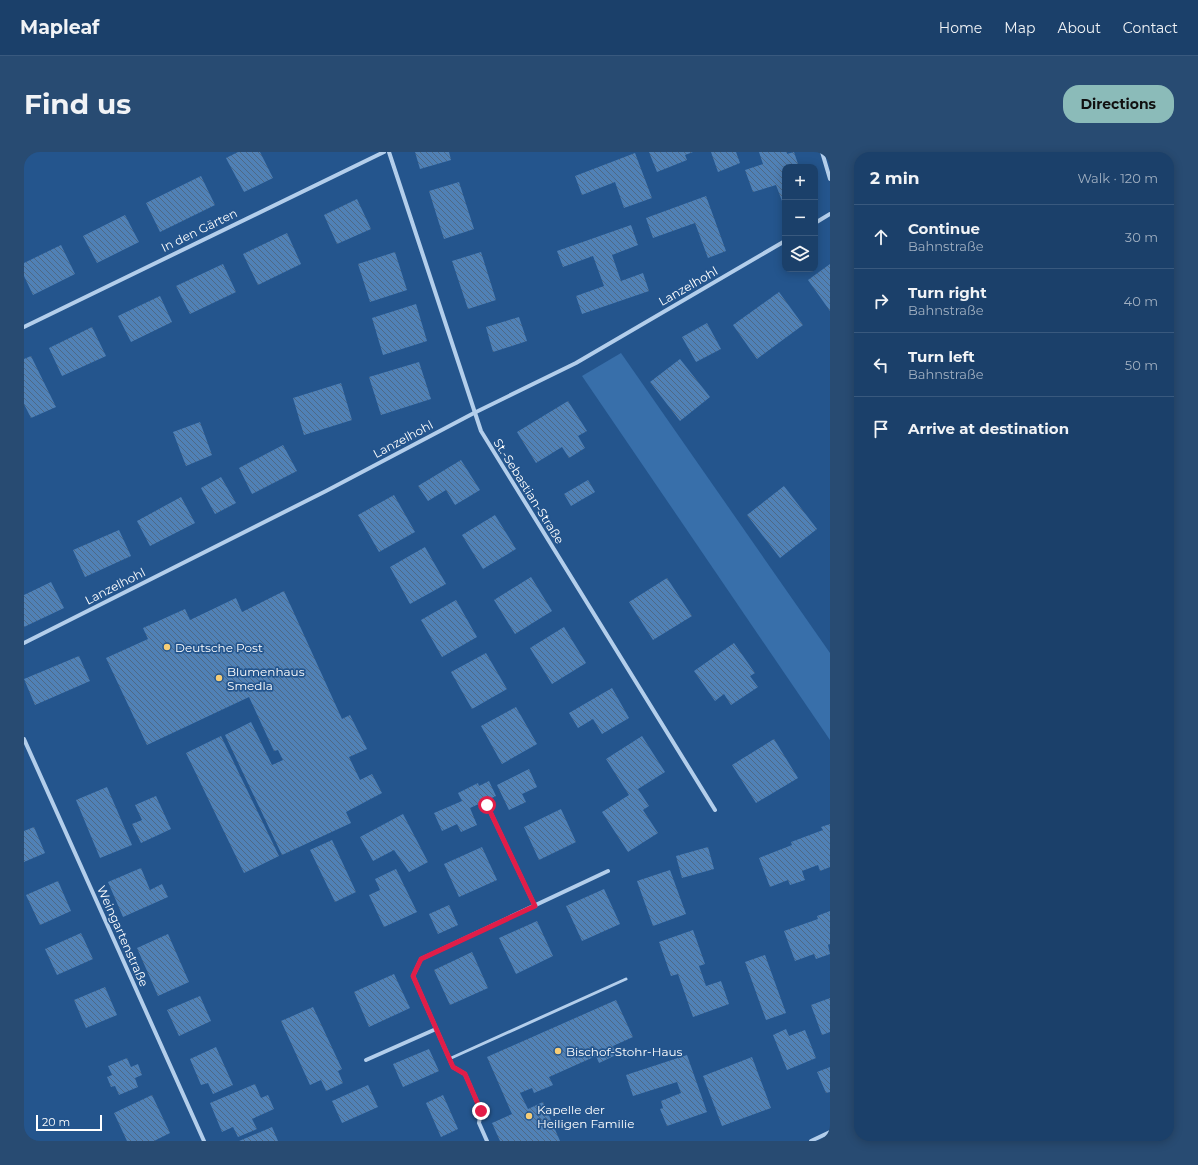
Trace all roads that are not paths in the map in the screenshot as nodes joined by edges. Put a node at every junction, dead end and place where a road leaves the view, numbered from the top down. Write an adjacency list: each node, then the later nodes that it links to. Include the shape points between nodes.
1 (384, 152): 8 (street, In den Gärten)
2 (388, 152): 9 (street, St.-Sebastian-Straße)
3 (822, 152): 4 (street)
4 (830, 179)
5 (830, 214): 6 (street)
6 (818, 221)
7 (782, 243): 9 (street, Lanzelhohl, via 576,363)
8 (24, 327)
9 (474, 413): 10 (street, Lanzelhohl, via 326,491); 13 (street, St.-Sebastian-Straße, via 481,431)
10 (24, 643)
11 (24, 740): 21 (street, Weingartenstraße)
12 (487, 805): 15 (street)
13 (715, 810)
14 (608, 871): 15 (street)
15 (535, 906): 17 (street, via 421,959 413,976)
16 (626, 979): 18 (lane)
17 (436, 1029): 18 (street); 19 (street)
18 (449, 1059): 22 (street, via 453,1067 465,1074 481,1111 479,1123)
19 (366, 1060)
20 (830, 1132): 23 (street)
21 (204, 1141)
22 (487, 1141)
23 (811, 1141)

